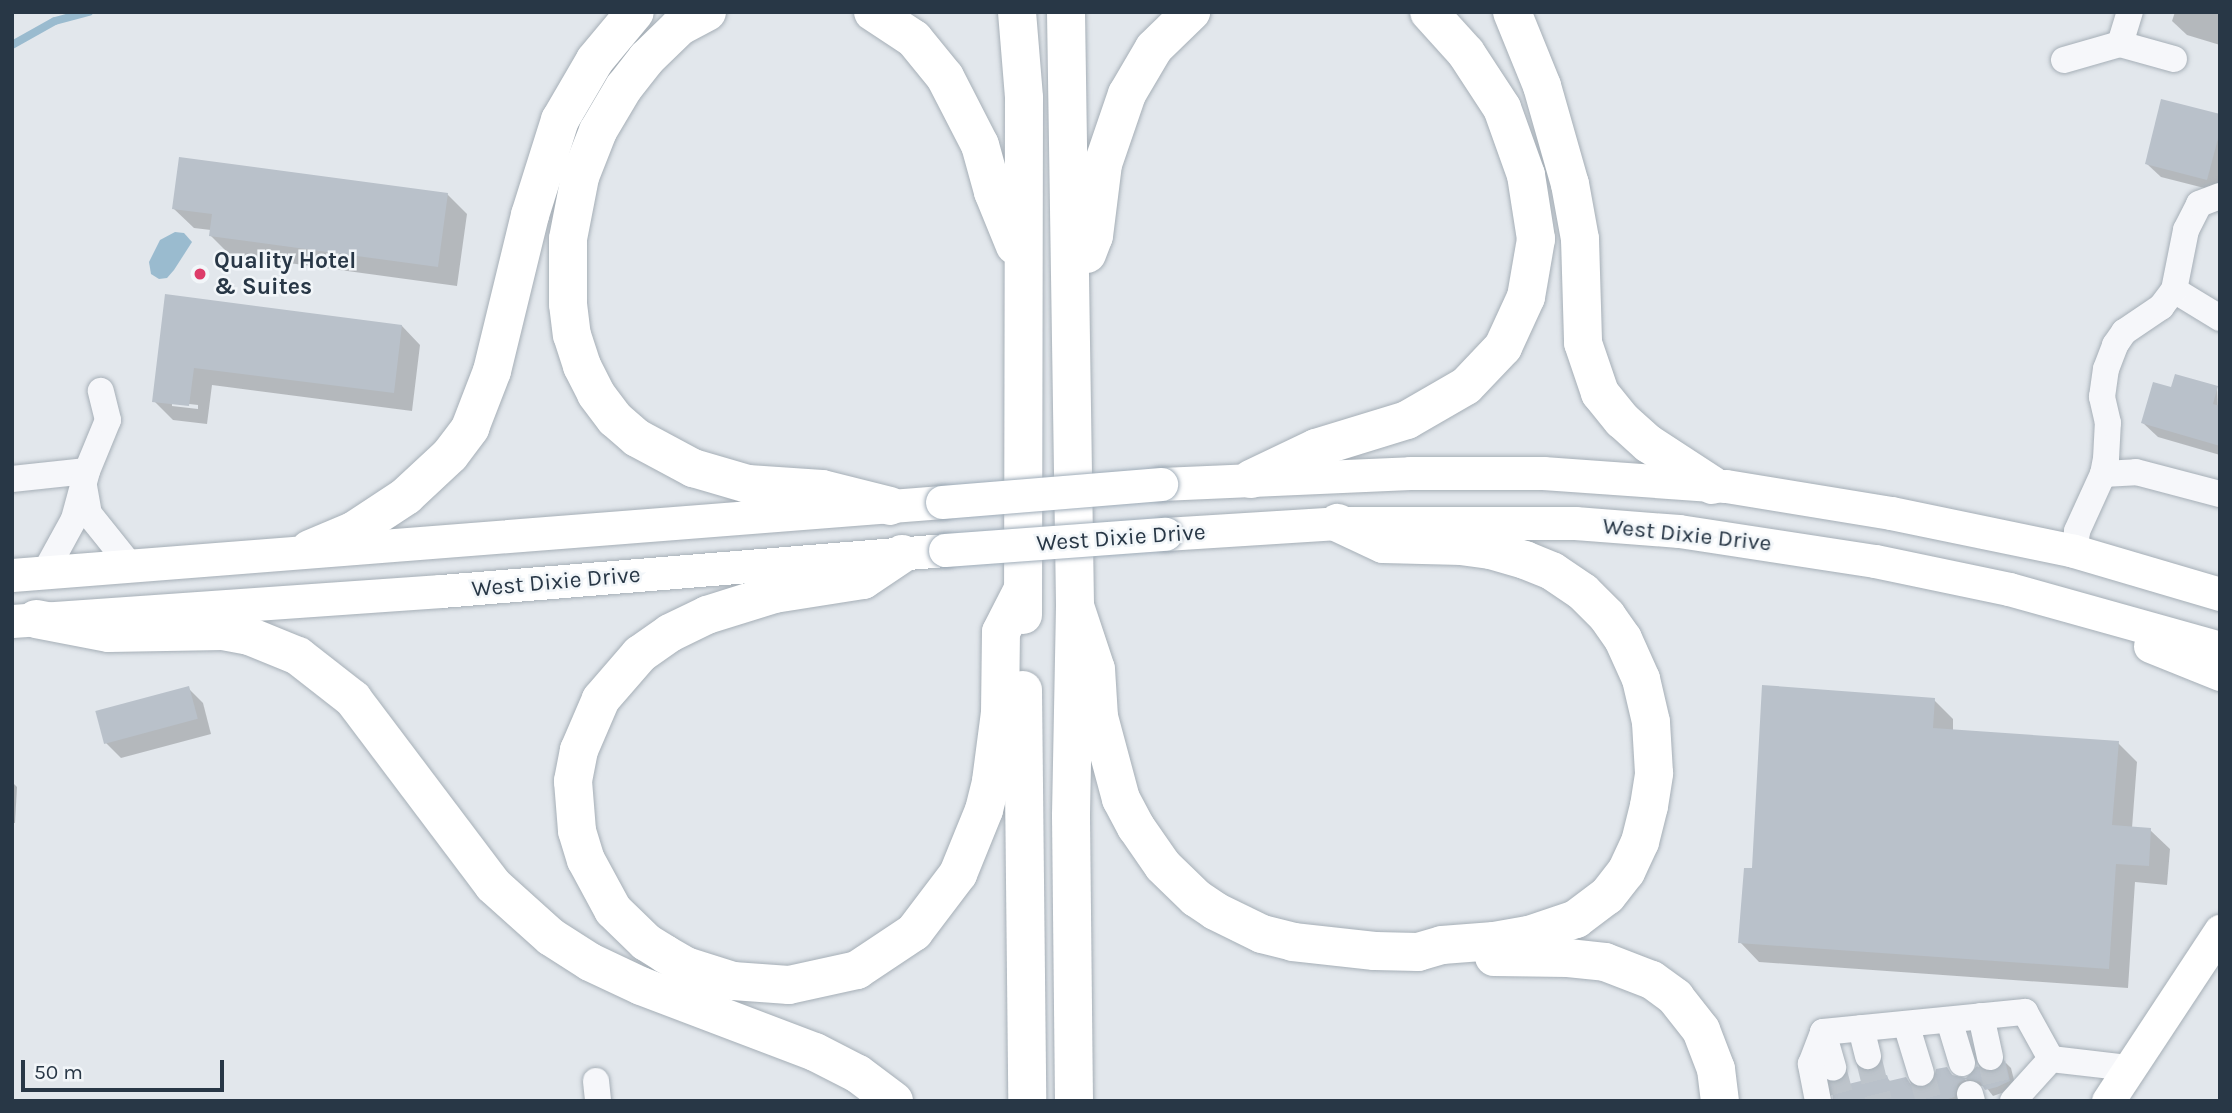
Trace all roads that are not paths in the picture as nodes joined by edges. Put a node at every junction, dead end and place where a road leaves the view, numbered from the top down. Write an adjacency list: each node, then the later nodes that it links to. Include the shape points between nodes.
1 (635, 12): 27 (highway, via 595,60 560,120 530,215 492,371 470,428 450,455 406,496 353,531)
2 (707, 12): 25 (highway, via 679,27 632,77 598,131 580,177 568,239 568,303 582,366 615,419 637,438 693,468 748,484 822,489)
3 (873, 12): 14 (highway, via 914,39 945,77 980,145 993,192)
4 (1017, 12): 14 (highway, via 1024,99)
5 (1066, 12): 15 (highway)
6 (1191, 12): 15 (highway, via 1154,48 1127,94 1103,164 1094,236)
7 (1430, 12): 22 (highway, via 1466,53 1502,108 1526,175 1536,239 1526,297 1503,347 1466,386 1407,420 1316,448)
8 (1511, 12): 23 (highway, via 1542,86 1570,184 1580,239 1583,343 1600,393 1649,444)
9 (2130, 12): 10 (street)
10 (2120, 44): 11 (street); 12 (street)
11 (2174, 59)
12 (2064, 60)
13 (2220, 196): 16 (street, via 2199,204 2186,230)
14 (1022, 261): 33 (highway)
15 (1072, 288): 35 (highway)
16 (2174, 290): 17 (street); 19 (street, via 2161,307 2124,332 2106,369 2102,397 2108,443)
17 (2220, 317)
18 (101, 391): 21 (street, via 108,420)
19 (2102, 474): 24 (street, via 2136,472); 28 (street, via 2077,531)
20 (12, 479): 21 (street)
21 (86, 479): 30 (street, via 89,514); 31 (street, via 66,537)
22 (1251, 479): 23 (main road, West Dixie Drive, via 1543,473); 25 (main road, West Dixie Drive, bridge)
23 (1712, 485): 28 (main road, West Dixie Drive, via 1891,513)
24 (2220, 494)
25 (890, 506): 27 (main road, West Dixie Drive)
26 (1338, 523): 29 (main road, West Dixie Drive, bridge); 36 (main road, West Dixie Drive, via 1575,523 1679,531 1875,561); 41 (highway, via 1383,544 1490,550 1525,560 1569,582 1596,604 1623,639 1641,679 1651,722 1654,774 1645,825 1626,872 1607,896 1576,919 1544,931)
27 (310, 549): 30 (main road, West Dixie Drive)
28 (2074, 551): 34 (main road, West Dixie Drive)
29 (902, 554): 33 (highway, via 863,580 774,594 707,615 640,654 601,698 577,760 576,831 613,910 646,943 686,966 733,981 789,985 857,970 914,932 958,874 984,810 1000,713 1001,632); 37 (main road, West Dixie Drive)
30 (129, 564): 31 (main road, West Dixie Drive)
31 (45, 572): 32 (main road, West Dixie Drive)
32 (12, 575)
33 (1023, 589): 56 (highway)
34 (2220, 594)
35 (1075, 606): 41 (highway, via 1096,669 1099,717 1122,799 1149,847 1179,882 1215,911 1262,934 1346,950); 57 (highway)
36 (2109, 615): 38 (main road, West Dixie Drive); 39 (main road, via 2156,650)
37 (24, 620): 55 (highway, via 108,634 223,631 298,656 353,699 493,885 551,937 641,986 815,1052 858,1074)
38 (2220, 648)
39 (2220, 674)
40 (2220, 931): 52 (main road)
41 (1418, 952): 58 (highway, via 1441,957 1589,960 1652,979 1675,997 1701,1030 1716,1069)
42 (1981, 1016): 43 (street); 48 (street); 49 (street, via 2025,1012)
43 (1949, 1020): 44 (street); 50 (street)
44 (1906, 1024): 45 (street); 53 (street)
45 (1861, 1028): 46 (street); 47 (street)
46 (1824, 1032): 51 (street); 59 (street, via 1811,1064)
47 (1868, 1056)
48 (1990, 1057)
49 (2050, 1059): 52 (street); 54 (street)
50 (1962, 1063)
51 (1833, 1068)
52 (2129, 1068): 60 (main road)
53 (1921, 1073)
54 (2004, 1096)
55 (894, 1101)
56 (1027, 1101)
57 (1074, 1101)
58 (1720, 1101)
59 (1818, 1101)
60 (2108, 1101)

